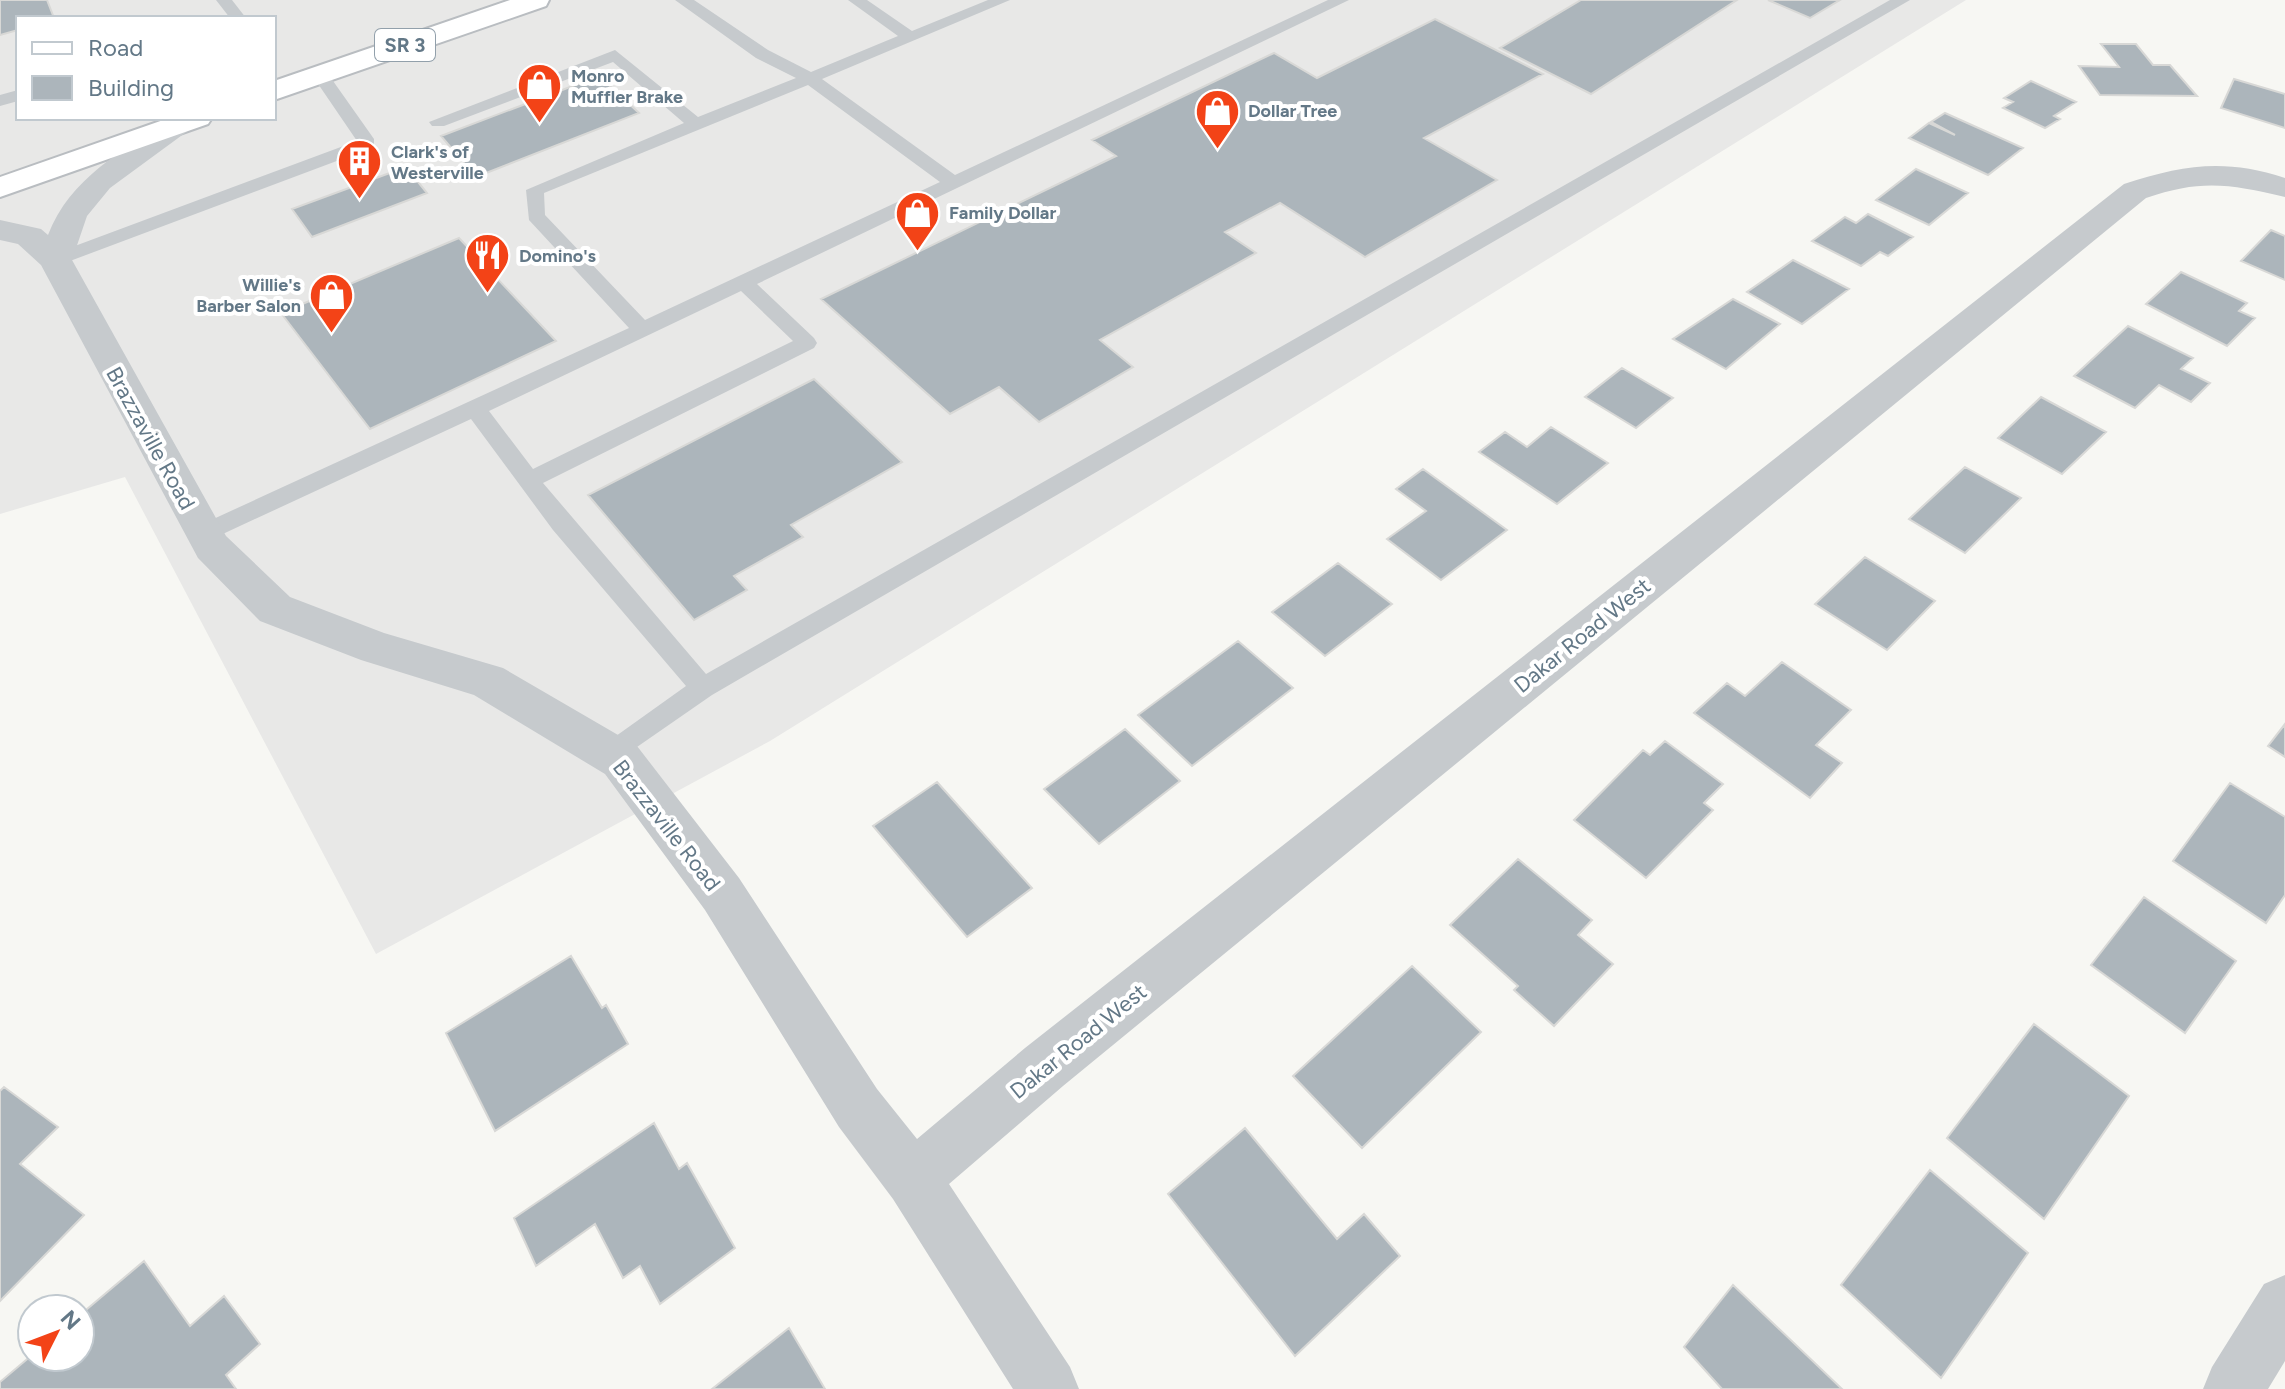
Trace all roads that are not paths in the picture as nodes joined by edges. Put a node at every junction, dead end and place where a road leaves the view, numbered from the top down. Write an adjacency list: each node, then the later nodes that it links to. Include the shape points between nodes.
1 (224, 0): 8 (lane)
2 (536, 0): 10 (main road, SR 3)
3 (683, 0): 11 (lane, via 762,54)
4 (856, 0): 9 (lane)
5 (1002, 0): 9 (lane)
6 (1341, 0): 16 (lane)
7 (1902, 0): 26 (lane)
8 (236, 16)
9 (910, 37): 11 (lane)
10 (320, 75): 12 (main road, SR 3); 20 (lane, via 368,143)
11 (810, 78): 15 (lane); 16 (lane)
12 (276, 90)
13 (176, 122): 17 (main road); 20 (street, via 99,181 72,214)
14 (438, 122): 15 (lane, via 615,55)
15 (695, 124): 22 (lane, via 535,190 536,216)
16 (952, 182): 21 (lane)
17 (0, 188)
18 (2285, 188): 28 (street, Dakar Road West, via 2254,178 2183,175 2135,191 1044,1067)
19 (0, 230): 20 (street, Brazzaville Road, via 29,236)
20 (55, 260): 25 (street, Brazzaville Road)
21 (743, 282): 22 (lane); 24 (lane, via 807,343)
22 (642, 330): 23 (lane)
23 (475, 408): 24 (lane); 25 (lane)
24 (528, 481): 26 (lane)
25 (204, 533): 27 (street, Brazzaville Road, via 275,609 376,648 488,681)
26 (703, 688): 27 (lane)
27 (611, 754): 28 (street, Brazzaville Road, via 621,760 722,894 858,1108)
28 (913, 1179): 30 (street, Brazzaville Road)
29 (2285, 1305): 31 (street)
30 (1048, 1389)
31 (2234, 1389)

